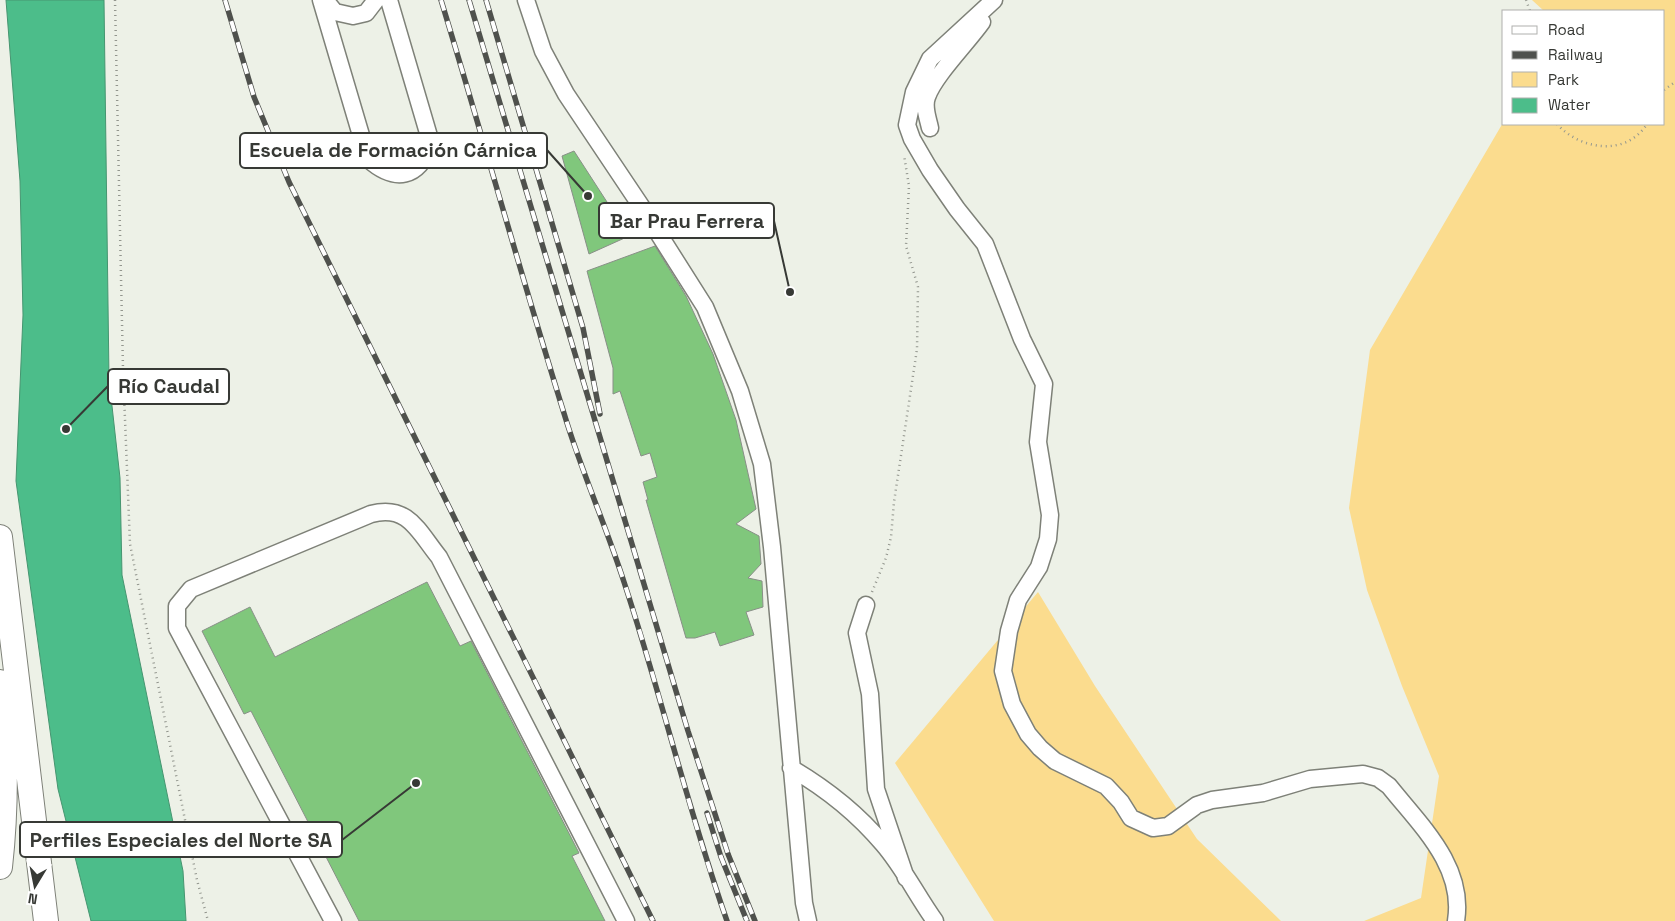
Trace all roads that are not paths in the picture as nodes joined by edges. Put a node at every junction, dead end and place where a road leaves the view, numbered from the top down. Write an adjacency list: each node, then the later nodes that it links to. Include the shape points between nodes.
1 (323, 0): 2 (street, via 335,12 353,16 366,13); 3 (street, via 368,159 391,174 405,174 418,167 431,144)
2 (376, 0)
3 (389, 0)
4 (526, 0): 10 (street, via 544,51 566,94 705,307 740,391 762,464)
5 (991, 4): 6 (street, via 926,98); 18 (street, via 930,59 914,92 907,125 930,170 985,244 1022,339 1044,384 1038,442 1050,515 1048,539 1039,567 1018,600 1009,631 1003,671 1012,704 1028,734 1040,748 1056,761 1106,786 1131,818 1153,828 1168,826 1197,805 1212,800 1263,793 1310,779 1363,774 1378,778 1389,786 1441,851 1452,873 1457,895)
6 (930, 128)
7 (0, 537): 13 (highway)
8 (866, 605): 12 (street, via 857,633 870,694 876,789)
9 (0, 682): 11 (highway, via 5,756)
10 (791, 768): 12 (street, via 866,824); 16 (street)
11 (0, 866)
12 (906, 878): 17 (street)
13 (46, 921)
14 (333, 921): 15 (street, via 177,628 177,606 191,589 386,510 404,514 439,557)
15 (626, 921)
16 (808, 921)
17 (935, 921)
18 (1456, 921)

